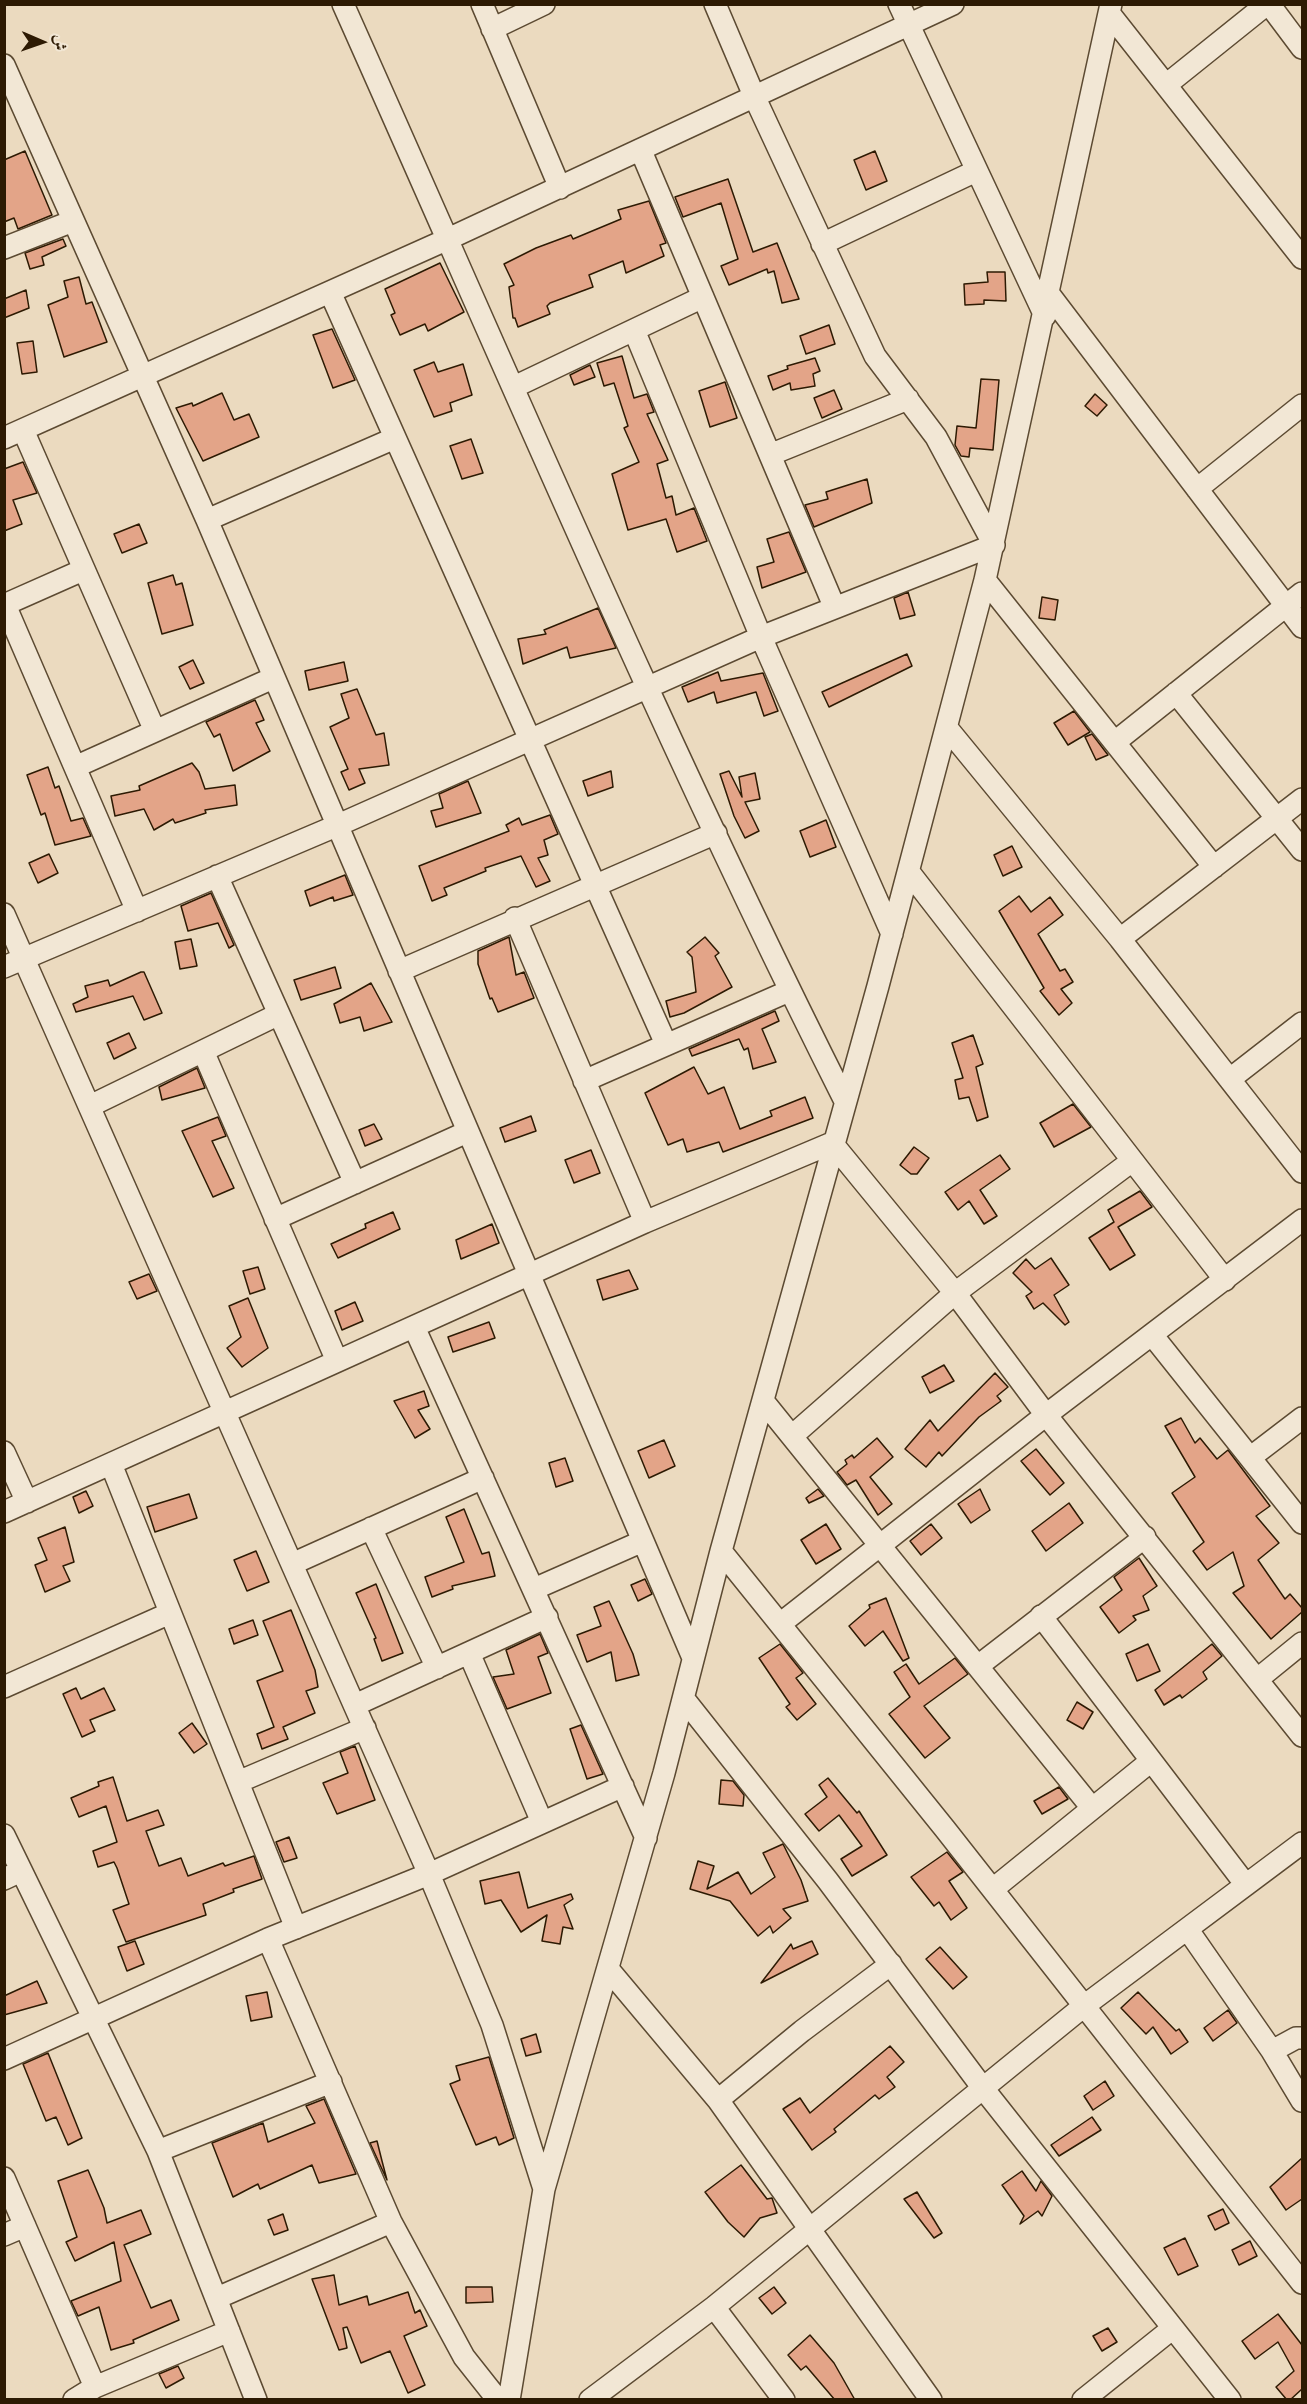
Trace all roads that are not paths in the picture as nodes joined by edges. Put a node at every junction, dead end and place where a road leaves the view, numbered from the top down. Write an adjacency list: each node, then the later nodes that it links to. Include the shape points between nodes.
1 (343, 4): 19 (street)
2 (482, 4): 10 (street)
3 (544, 4): 10 (street)
4 (714, 4): 14 (street)
5 (899, 4): 9 (street)
6 (953, 4): 9 (street)
7 (1268, 4): 11 (street); 13 (street)
8 (1110, 9): 13 (street); 24 (street)
9 (907, 25): 14 (street); 16 (street)
10 (492, 29): 17 (street)
11 (1302, 48)
12 (4, 65): 18 (street)
13 (1166, 85): 22 (street)
14 (755, 98): 15 (street); 20 (street)
15 (640, 151): 17 (street); 25 (street)
16 (976, 171): 20 (street); 26 (street)
17 (560, 188): 19 (street)
18 (73, 221): 21 (street); 28 (street)
19 (448, 239): 23 (street); 29 (street)
20 (822, 244): 30 (street, via 875,356)
21 (4, 248)
22 (1302, 258)
23 (330, 292): 28 (street); 33 (street)
24 (1049, 294): 26 (street); 35 (street)
25 (703, 297): 27 (street); 34 (street)
26 (1045, 316): 37 (street)
27 (634, 330): 29 (street); 45 (street)
28 (143, 375): 32 (street); 36 (street)
29 (514, 387): 47 (street)
30 (908, 399): 34 (street); 37 (street, via 936,437)
31 (1302, 405): 35 (street)
32 (14, 434): 38 (street)
33 (395, 438): 36 (street); 51 (street)
34 (772, 454): 42 (street)
35 (1197, 489): 43 (street)
36 (207, 520): 46 (street)
37 (994, 545): 39 (street); 42 (street)
38 (83, 570): 41 (street); 50 (street)
39 (986, 580): 49 (street); 52 (street)
40 (1302, 593): 43 (street)
41 (5, 605): 53 (street)
42 (834, 606): 45 (street)
43 (1286, 606): 44 (street); 48 (street)
44 (1302, 627)
45 (762, 637): 47 (street); 66 (street)
46 (273, 678): 50 (street); 56 (street)
47 (647, 686): 51 (street); 57 (street)
48 (1176, 693): 52 (street); 55 (street)
49 (947, 728): 60 (street); 67 (street)
50 (155, 731): 53 (street)
51 (529, 739): 56 (street); 62 (street)
52 (1115, 742): 59 (street)
53 (75, 766): 63 (street)
54 (1302, 799): 55 (street)
55 (1276, 819): 58 (street); 59 (street)
56 (336, 826): 61 (street); 70 (street)
57 (716, 833): 62 (street); 71 (street)
58 (1302, 850)
59 (1214, 867): 67 (street)
60 (909, 872): 66 (street); 82 (street)
61 (217, 876): 63 (street); 72 (street)
62 (596, 884): 65 (street); 74 (street)
63 (137, 911): 68 (street)
64 (4, 914): 68 (street)
65 (515, 918): 70 (street); 77 (street)
66 (892, 934): 78 (street)
67 (1120, 939): 76 (street)
68 (25, 958): 69 (street); 79 (street)
69 (4, 967)
70 (399, 971): 80 (street)
71 (789, 991): 74 (street); 78 (street)
72 (277, 1015): 75 (street); 84 (street)
73 (1302, 1023): 76 (street)
74 (666, 1044): 77 (street)
75 (203, 1051): 79 (street); 85 (street)
76 (1230, 1079): 83 (street)
77 (584, 1081): 87 (street)
78 (845, 1101): 81 (street)
79 (90, 1106): 95 (street)
80 (467, 1132): 84 (street); 88 (street)
81 (832, 1143): 87 (street); 90 (street); 94 (street)
82 (1132, 1161): 89 (street); 90 (street)
83 (1302, 1173)
84 (355, 1183): 85 (street)
85 (275, 1219): 93 (street)
86 (1302, 1220): 89 (street)
87 (645, 1222): 88 (street)
88 (529, 1274): 91 (street); 108 (street)
89 (1225, 1280): 92 (street)
90 (955, 1293): 96 (street); 98 (street)
91 (414, 1327): 93 (street); 102 (street)
92 (1153, 1336): 96 (street); 100 (street)
93 (337, 1361): 95 (street)
94 (764, 1402): 98 (street); 110 (street)
95 (225, 1412): 101 (street); 111 (street)
96 (1046, 1415): 107 (street); 109 (street)
97 (1302, 1418): 100 (street)
98 (792, 1436): 109 (street)
99 (4, 1452): 103 (street)
100 (1251, 1457): 105 (street)
101 (111, 1464): 103 (street); 113 (street)
102 (483, 1478): 106 (street); 112 (street)
103 (27, 1502): 104 (street)
104 (4, 1512)
105 (1302, 1523)
106 (371, 1528): 111 (street); 121 (street)
107 (1145, 1537): 114 (street); 122 (street)
108 (643, 1541): 112 (street); 119 (street)
109 (881, 1544): 116 (street); 120 (street)
110 (721, 1551): 116 (street); 119 (street)
111 (292, 1563): 125 (street)
112 (534, 1589): 115 (street)
113 (171, 1613): 123 (street); 129 (street)
114 (1041, 1616): 120 (street); 128 (street)
115 (547, 1617): 118 (street); 130 (street)
116 (780, 1624): 139 (street)
117 (1302, 1643): 122 (street)
118 (469, 1653): 121 (street); 132 (street)
119 (693, 1658): 124 (street)
120 (978, 1666): 131 (street)
121 (437, 1668): 125 (street)
122 (1259, 1678): 127 (street)
123 (4, 1687)
124 (684, 1699): 134 (street); 143 (street)
125 (355, 1705): 126 (street)
126 (365, 1728): 129 (street); 136 (street)
127 (1302, 1736)
128 (1151, 1761): 131 (street); 138 (street)
129 (238, 1782): 140 (street)
130 (623, 1786): 132 (street); 134 (street)
131 (1092, 1808): 139 (street)
132 (542, 1822): 136 (street)
133 (4, 1835): 137 (street)
134 (646, 1838): 144 (street)
135 (1302, 1843): 138 (street)
136 (429, 1874): 140 (street); 156 (street, via 492,2025)
137 (13, 1875): 146 (street)
138 (1246, 1885): 141 (street)
139 (993, 1890): 145 (street)
140 (296, 1928): 142 (street)
141 (1188, 1930): 145 (street); 148 (street)
142 (268, 1940): 146 (street); 150 (street)
143 (891, 1964): 151 (street); 152 (street)
144 (609, 1970): 152 (street); 156 (street)
145 (1084, 2006): 151 (street); 161 (street)
146 (96, 2020): 149 (street); 154 (street)
147 (1302, 2038): 148 (street)
148 (1272, 2051): 153 (street)
149 (4, 2059)
150 (331, 2082): 154 (street); 157 (street)
151 (982, 2087): 159 (street); 164 (street)
152 (718, 2100): 159 (street)
153 (1302, 2101)
154 (158, 2151): 162 (street)
155 (4, 2178): 158 (street)
156 (544, 2188): 170 (street)
157 (391, 2222): 162 (street); 169 (street, via 464,2357)
158 (25, 2226): 160 (street); 166 (street)
159 (808, 2230): 163 (street); 173 (street)
160 (4, 2235)
161 (1302, 2283)
162 (217, 2298): 165 (street)
163 (714, 2307): 171 (street); 172 (street)
164 (1173, 2328): 174 (street); 175 (street)
165 (230, 2331): 166 (street); 168 (street)
166 (95, 2387): 167 (street)
167 (74, 2400)
168 (256, 2400)
169 (498, 2400)
170 (509, 2400)
171 (590, 2400)
172 (784, 2400)
173 (931, 2400)
174 (1083, 2400)
175 (1230, 2400)

